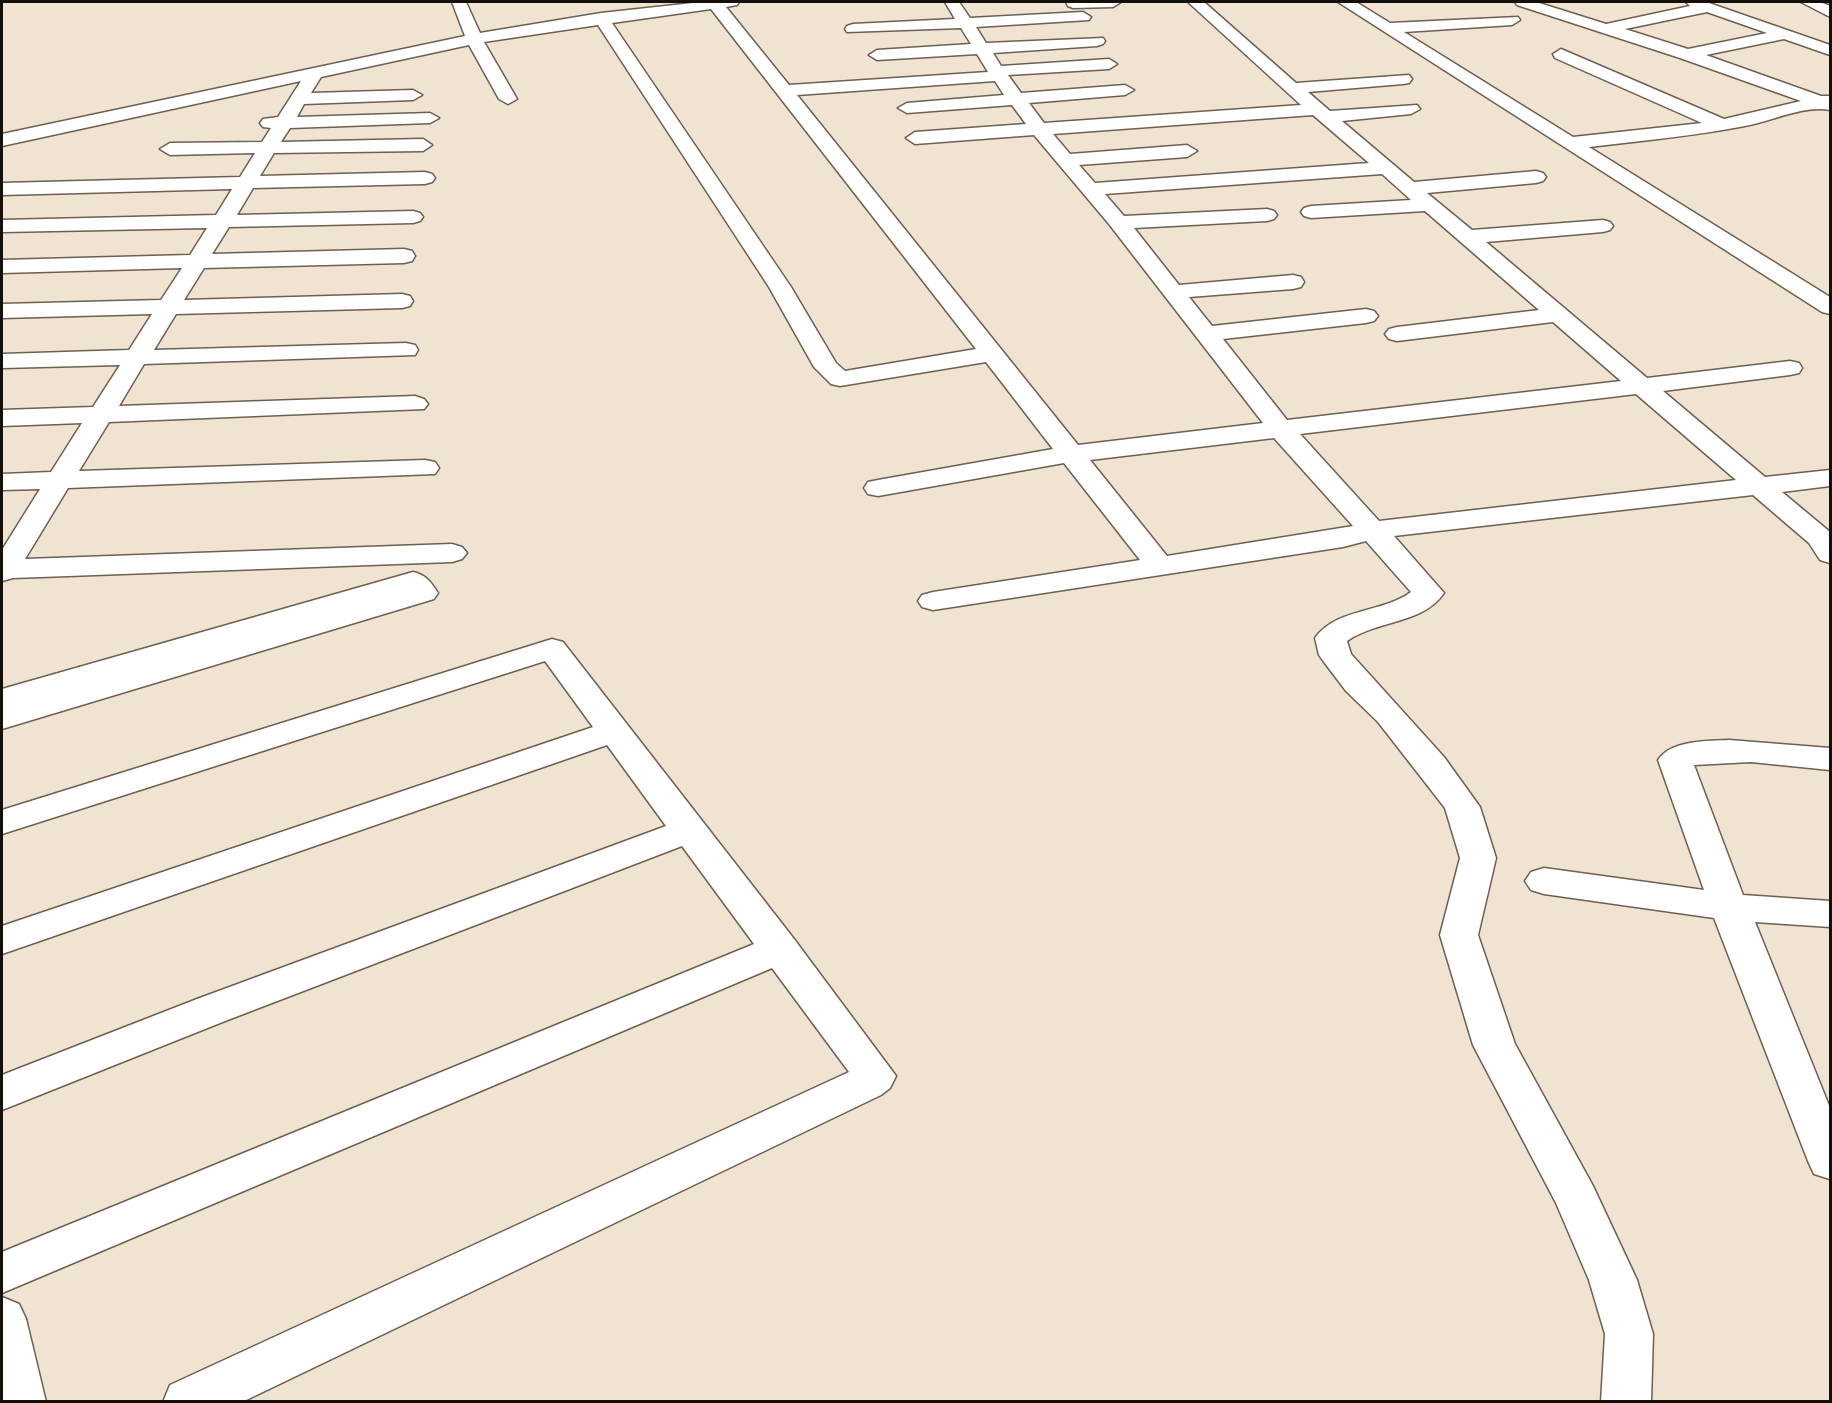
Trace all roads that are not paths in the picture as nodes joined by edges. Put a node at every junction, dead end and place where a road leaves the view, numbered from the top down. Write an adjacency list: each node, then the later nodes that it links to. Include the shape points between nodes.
1 (459, 2): 24 (street)
2 (952, 2): 18 (street)
3 (1113, 2): 10 (street)
4 (1196, 2): 34 (street)
5 (1346, 2): 20 (street)
6 (1522, 2): 22 (street)
7 (1693, 2): 13 (street)
8 (1809, 2): 14 (street)
9 (723, 3): 11 (street); 36 (street)
10 (1073, 3)
11 (656, 6): 16 (street)
12 (1437, 6): 19 (street)
13 (1709, 7): 22 (street); 23 (street)
14 (1830, 12)
15 (1083, 16): 18 (street)
16 (601, 18): 24 (street); 87 (street, via 780,288 826,367 840,379)
17 (1512, 20): 19 (street)
18 (966, 23): 21 (street); 26 (street)
19 (1468, 24): 20 (street)
20 (1387, 28): 50 (street)
21 (854, 29)
22 (1605, 29): 29 (street)
23 (1787, 34): 27 (street); 29 (street)
24 (474, 39): 38 (street); 39 (street)
25 (1097, 41): 26 (street)
26 (981, 48): 30 (street); 32 (street)
27 (1830, 50)
28 (1561, 54): 46 (street)
29 (1686, 54): 41 (street)
30 (877, 56)
31 (1108, 64): 32 (street)
32 (998, 74): 36 (street); 40 (street)
33 (1403, 79): 34 (street)
34 (1294, 88): 44 (street)
35 (1125, 90): 40 (street)
36 (784, 91): 87 (street)
37 (412, 95): 38 (street)
38 (292, 99): 45 (street); 49 (street); 52 (street)
39 (508, 99)
40 (1016, 99): 42 (street); 47 (street)
41 (1827, 102): 46 (street)
42 (907, 108)
43 (1411, 109): 44 (street)
44 (1323, 113): 47 (street); 57 (street)
45 (430, 118)
46 (1721, 124): 50 (street, via 1629,138)
47 (1037, 128): 48 (street); 56 (street)
48 (915, 138)
49 (2, 140)
50 (1570, 142): 80 (street)
51 (423, 145): 52 (street)
52 (260, 148): 53 (street); 60 (street)
53 (170, 149)
54 (1187, 151): 56 (street)
55 (945, 153): 56 (street)
56 (1059, 153): 63 (street)
57 (1387, 168): 61 (street); 63 (street)
58 (1536, 177): 61 (street)
59 (425, 178): 60 (street)
60 (239, 182): 62 (street); 68 (street)
61 (1410, 188): 64 (street)
62 (2, 189)
63 (1090, 189): 69 (street)
64 (1430, 205): 65 (street); 72 (street)
65 (1311, 212)
66 (1267, 215): 69 (street)
67 (413, 217): 68 (street)
68 (215, 220): 70 (street); 74 (street)
69 (1119, 223): 77 (street)
70 (2, 226)
71 (1602, 226): 72 (street)
72 (1467, 237): 82 (street)
73 (405, 256): 74 (street)
74 (189, 261): 75 (street); 79 (street)
75 (2, 266)
76 (1293, 282): 77 (street)
77 (1173, 292): 84 (street)
78 (402, 300): 79 (street)
79 (159, 307): 81 (street); 88 (street)
80 (1830, 307)
81 (2, 311)
82 (1557, 315): 85 (street); 91 (street)
83 (1366, 316): 84 (street)
84 (1206, 334): 95 (street)
85 (1397, 334)
86 (406, 350): 88 (street)
87 (992, 354): 96 (street)
88 (127, 357): 89 (street); 93 (street)
89 (2, 361)
90 (1790, 368): 91 (street)
91 (1640, 387): 95 (street); 102 (street)
92 (415, 404): 93 (street)
93 (91, 415): 94 (street); 100 (street)
94 (2, 418)
95 (1280, 428): 96 (street); 103 (street)
96 (1071, 454): 101 (street); 107 (street)
97 (425, 468): 100 (street)
98 (1830, 478): 102 (street)
99 (2, 482): 100 (street)
100 (48, 482): 104 (street); 108 (street)
101 (878, 488)
102 (1759, 488): 103 (street); 105 (street, via 1820,538)
103 (1372, 530): 107 (street, via 1344,538); 128 (street, via 1429,593 1417,604 1343,628 1331,638 1335,655 1432,765 1462,807 1478,858 1459,935 1494,1045 1577,1199 1613,1280 1629,1334)
104 (2, 538)
105 (1829, 550)
106 (452, 553): 108 (street)
107 (1159, 565): 109 (street)
108 (3, 570)
109 (933, 601)
110 (2, 699): 111 (street, via 413,581 423,593)
111 (2, 719)
112 (615, 731): 114 (street, via 552,649); 115 (street); 119 (street)
113 (1830, 759): 117 (street, via 1732,751 1684,755 1675,760)
114 (2, 822)
115 (690, 830): 120 (street); 121 (street)
116 (1544, 881): 117 (street)
117 (1730, 907): 118 (street); 122 (street)
118 (1830, 914)
119 (2, 940)
120 (780, 949): 124 (street); 127 (street, via 875,1076 866,1083)
121 (2, 1093)
122 (1817, 1094): 123 (street)
123 (1830, 1161)
124 (2, 1273)
125 (2, 1319): 126 (street)
126 (21, 1401)
127 (188, 1401)
128 (1626, 1401)

